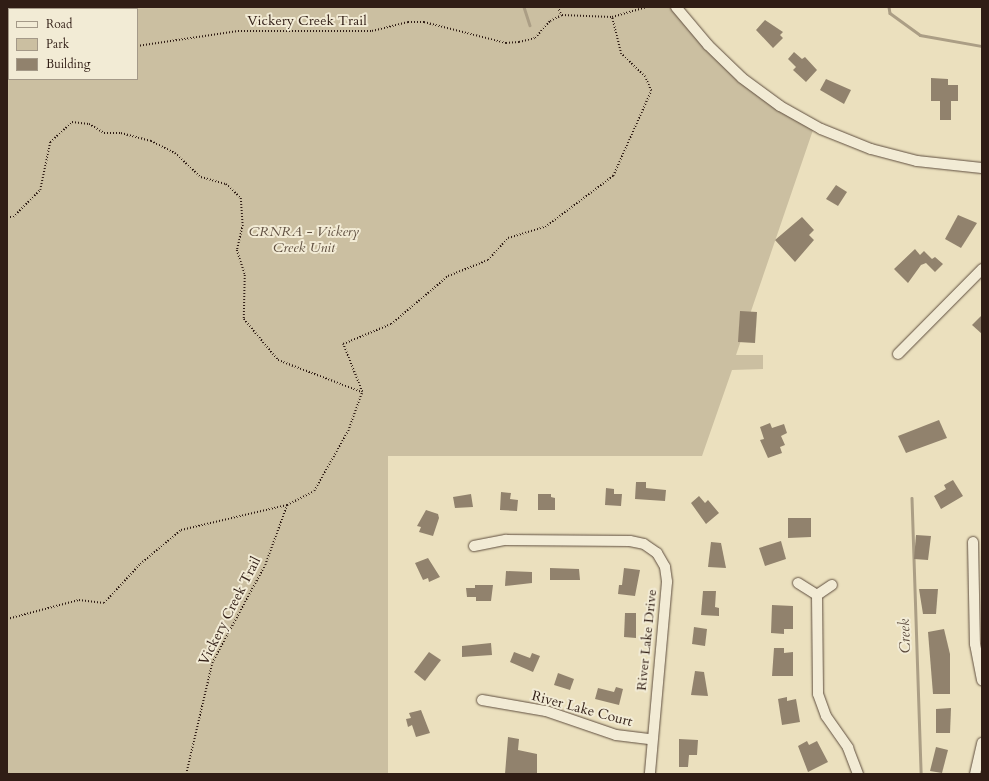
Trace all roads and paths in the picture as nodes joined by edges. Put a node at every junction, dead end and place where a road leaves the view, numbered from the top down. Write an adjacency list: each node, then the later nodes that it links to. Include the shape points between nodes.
1 (558, 7): 4 (path)
2 (648, 7): 5 (path)
3 (676, 7): 7 (street, via 708,45 742,78 780,106 821,129 871,149 917,161)
4 (562, 15): 5 (path); 6 (path, Vickery Creek Trail, via 550,21 535,38 519,42 501,42 424,22 408,22 372,31 238,31)
5 (612, 17): 11 (path, via 621,54 645,76 651,91 613,176 545,227 508,238 488,260 448,276 391,324 343,344)
6 (138, 46)
7 (982, 168)
8 (7, 217): 11 (path, via 13,217 40,190 50,142 72,122 89,124 104,133 121,133 152,141 175,153 201,177 226,184 241,198 243,225 237,250 245,275 244,319 278,360)
9 (982, 269): 10 (street)
10 (898, 354)
11 (362, 392): 12 (path, via 348,432 314,491)
12 (288, 505): 18 (path, via 180,530 140,564 104,603 79,600); 23 (path, Vickery Creek Trail, via 265,565 212,663)
13 (973, 542): 19 (street, via 975,644)
14 (474, 546): 21 (street, River Lake Drive, via 506,540 630,541 644,544 657,553 665,567 667,582 664,642)
15 (798, 583): 17 (street)
16 (832, 585): 17 (street)
17 (817, 595): 25 (street, via 818,694 826,716 848,748)
18 (7, 619)
19 (982, 680)
20 (482, 700): 21 (street, River Lake Court, via 546,711 616,735)
21 (652, 739): 24 (street, River Lake Drive)
22 (982, 743): 26 (street)
23 (186, 774)
24 (650, 774)
25 (858, 774)
26 (975, 774)

